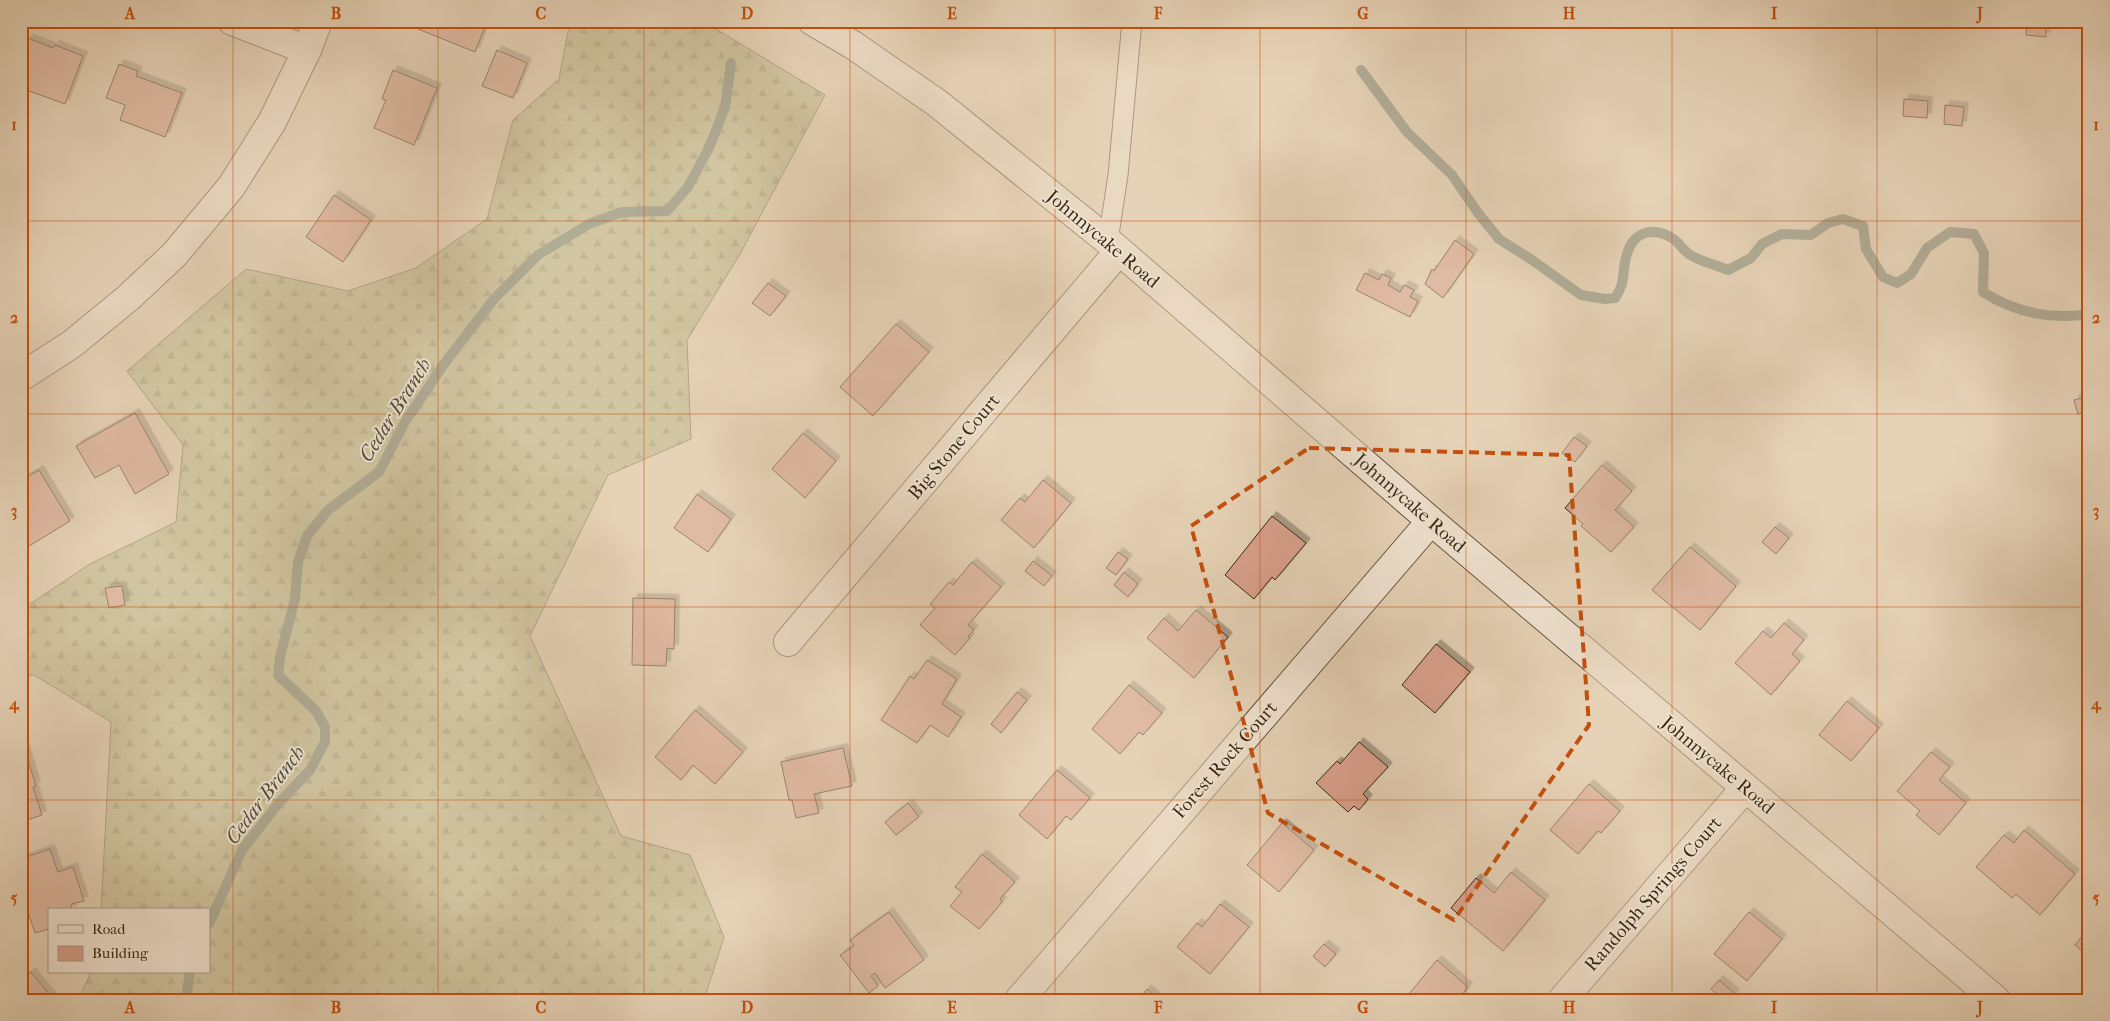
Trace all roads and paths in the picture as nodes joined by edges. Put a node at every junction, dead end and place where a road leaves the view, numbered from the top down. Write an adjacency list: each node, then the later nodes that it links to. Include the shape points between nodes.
1 (232, 21): 5 (street)
2 (318, 21): 5 (street)
3 (812, 21): 6 (street, Johnnycake Road, via 937,102)
4 (1132, 21): 6 (lane)
5 (307, 50): 7 (street, via 272,122 231,187 174,255 72,344)
6 (1113, 246): 8 (street, Johnnycake Road); 9 (street, Big Stone Court)
7 (21, 377)
8 (1431, 521): 10 (street, Johnnycake Road); 11 (street, Forest Rock Court)
9 (788, 642)
10 (1745, 788): 12 (street, Randolph Springs Court); 13 (street, Johnnycake Road)
11 (1019, 1000)
12 (1562, 1000)
13 (1996, 1000)

